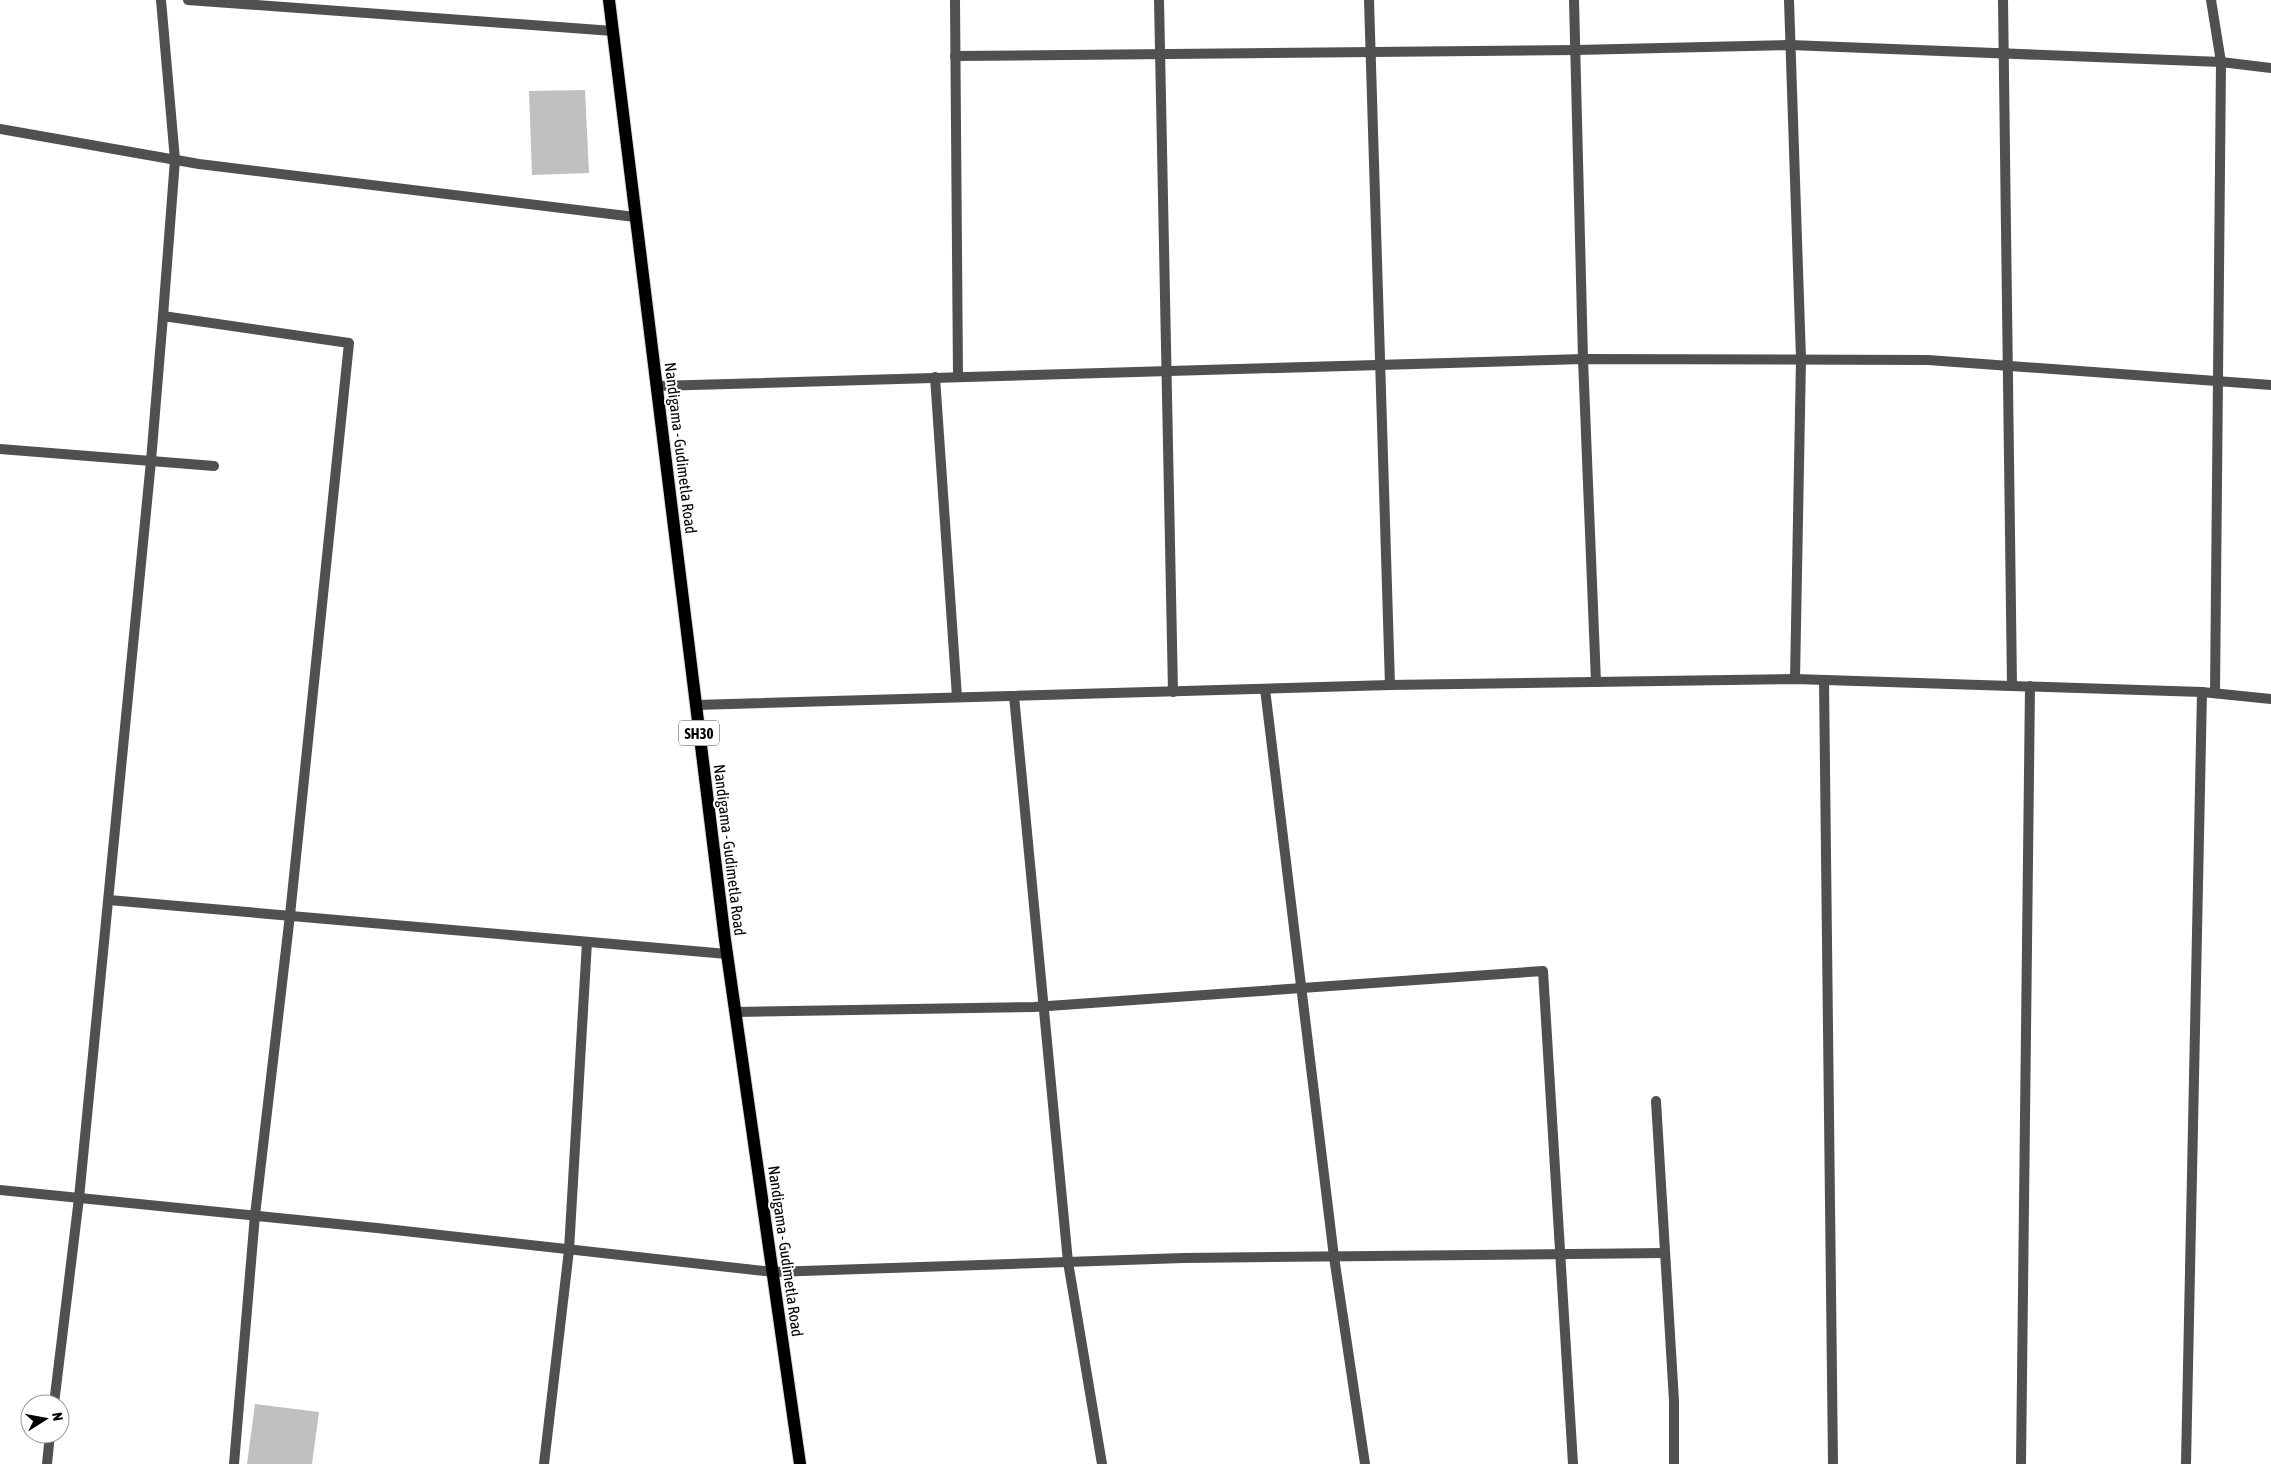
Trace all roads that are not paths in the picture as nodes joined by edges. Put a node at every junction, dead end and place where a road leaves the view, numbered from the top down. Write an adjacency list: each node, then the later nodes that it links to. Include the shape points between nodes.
1 (161, 0): 21 (street)
2 (188, 0): 11 (street)
3 (609, 0): 11 (main road, Nandigama - Gudimetla Road / SH30)
4 (955, 0): 17 (street)
5 (1159, 0): 15 (street)
6 (1369, 0): 14 (street)
7 (1574, 0): 13 (street)
8 (1789, 0): 12 (street)
9 (2003, 0): 16 (street)
10 (2211, 0): 18 (street)
11 (612, 31): 22 (main road, Nandigama - Gudimetla Road / SH30)
12 (1790, 45): 13 (street); 16 (street); 25 (street)
13 (1576, 50): 14 (street); 24 (street)
14 (1370, 52): 15 (street); 26 (street)
15 (1160, 53): 17 (street); 28 (street)
16 (2003, 54): 18 (street); 27 (street)
17 (955, 56): 29 (street)
18 (2221, 62): 19 (street); 31 (street)
19 (2271, 68)
20 (0, 129): 21 (street)
21 (175, 160): 22 (street); 23 (street)
22 (635, 217): 33 (main road, Nandigama - Gudimetla Road / SH30)
23 (163, 316): 35 (street); 52 (street, via 349,344)
24 (1584, 359): 25 (street); 26 (street); 39 (street)
25 (1800, 359): 27 (street, via 1928,360); 37 (street)
26 (1380, 365): 28 (street); 40 (street)
27 (2008, 366): 31 (street); 41 (street)
28 (1166, 370): 29 (street); 44 (street)
29 (958, 376): 30 (street)
30 (935, 377): 33 (street); 48 (street)
31 (2218, 381): 32 (street); 46 (street)
32 (2271, 385)
33 (657, 386): 50 (main road, Nandigama - Gudimetla Road / SH30)
34 (0, 449): 35 (street)
35 (151, 461): 36 (street); 51 (street)
36 (214, 466)
37 (1794, 679): 38 (street); 39 (street)
38 (1824, 680): 41 (street); 78 (street)
39 (1596, 682): 40 (street)
40 (1390, 685): 43 (street)
41 (2012, 686): 42 (street)
42 (2030, 686): 45 (street); 79 (street)
43 (1265, 689): 44 (street); 55 (street)
44 (1173, 692): 47 (street)
45 (2202, 692): 46 (street); 80 (street)
46 (2215, 693): 49 (street)
47 (1014, 696): 48 (street); 56 (street)
48 (957, 698): 50 (street)
49 (2271, 699)
50 (696, 705): 54 (main road, Nandigama - Gudimetla Road / SH30)
51 (109, 900): 52 (street); 60 (street)
52 (290, 915): 53 (street); 61 (street)
53 (586, 942): 54 (street); 62 (street)
54 (727, 954): 57 (main road, Nandigama - Gudimetla Road / SH30)
55 (1302, 988): 56 (street); 64 (street, via 1543,971); 65 (street)
56 (1043, 1006): 57 (street); 66 (street)
57 (735, 1012): 67 (main road, Nandigama - Gudimetla Road / SH30)
58 (1656, 1101): 63 (street)
59 (0, 1190): 60 (street)
60 (79, 1198): 61 (street); 68 (street)
61 (255, 1215): 62 (street); 71 (street)
62 (569, 1250): 67 (street); 72 (street)
63 (1666, 1253): 64 (street); 77 (street)
64 (1560, 1254): 65 (street); 76 (street)
65 (1334, 1256): 66 (street); 75 (street)
66 (1068, 1262): 67 (street); 74 (street)
67 (773, 1272): 73 (main road, Nandigama - Gudimetla Road / SH30)
68 (55, 1394)
69 (49, 1444): 70 (street)
70 (46, 1464)
71 (234, 1464)
72 (544, 1464)
73 (800, 1464)
74 (1102, 1464)
75 (1365, 1464)
76 (1573, 1464)
77 (1674, 1464)
78 (1833, 1464)
79 (2021, 1464)
80 (2186, 1464)

